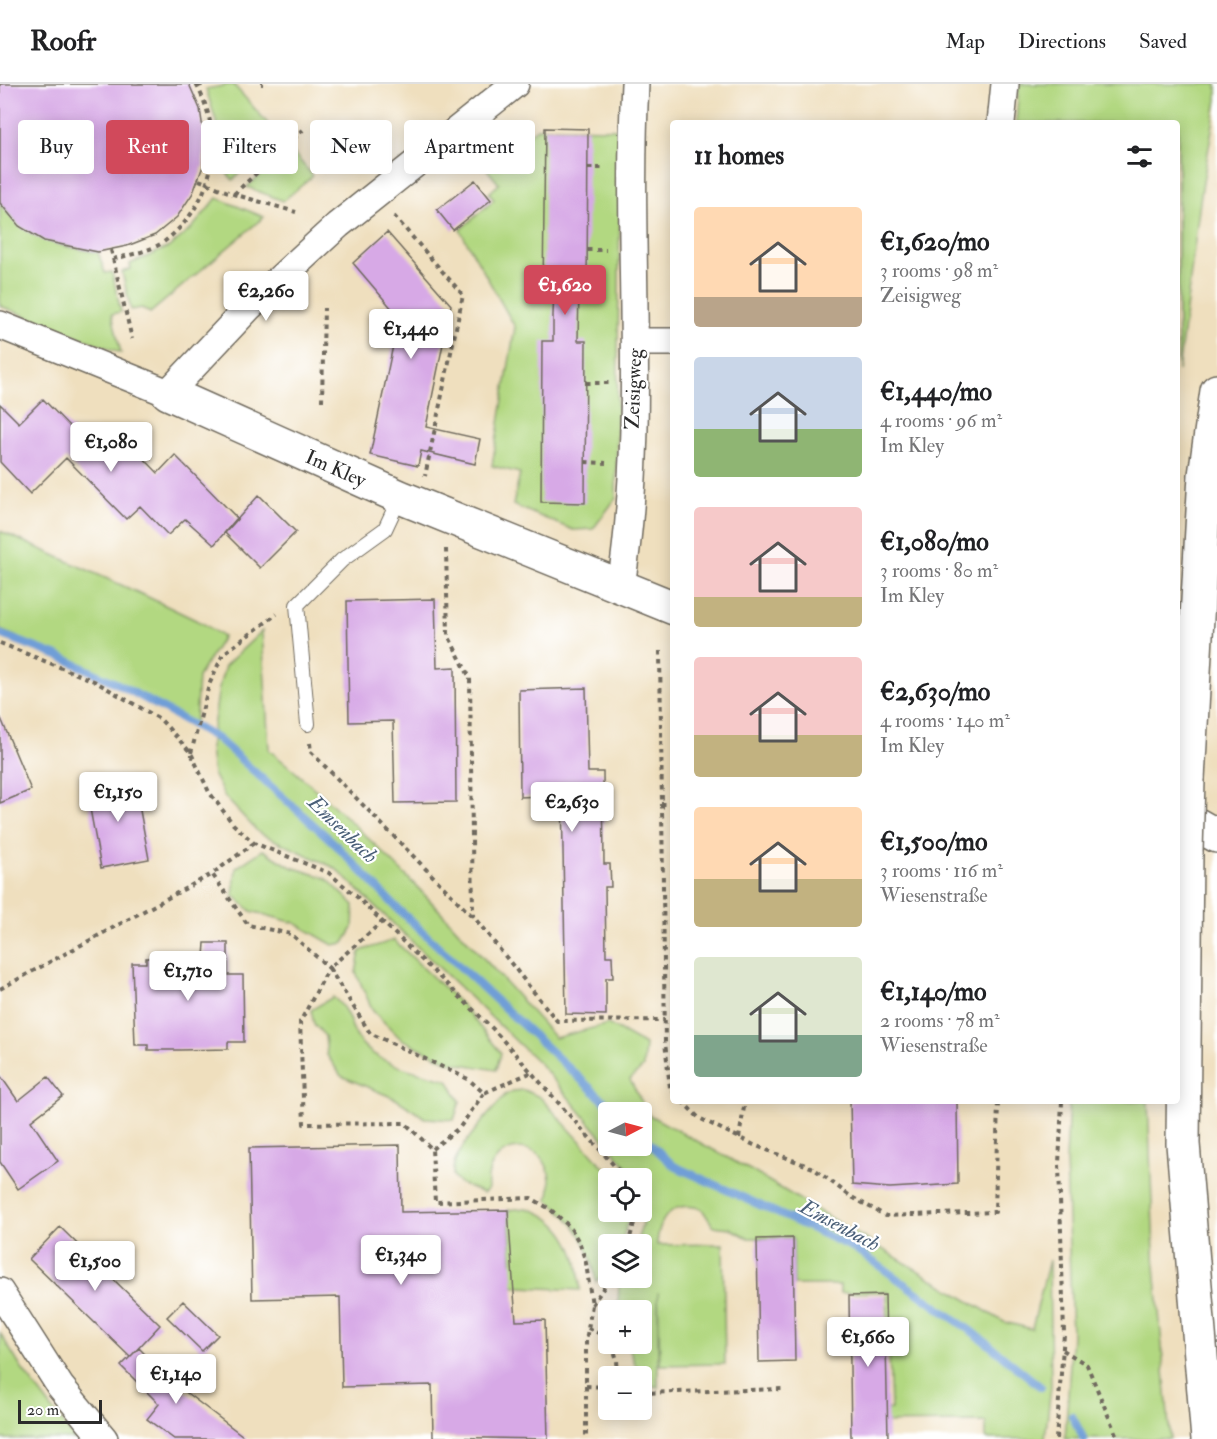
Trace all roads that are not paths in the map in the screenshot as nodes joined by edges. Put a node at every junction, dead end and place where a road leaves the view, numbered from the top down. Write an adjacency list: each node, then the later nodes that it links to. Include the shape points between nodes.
1 (515, 84): 9 (street, via 338,225 249,308)
2 (635, 84): 6 (street, Zeisigweg)
3 (1005, 84): 4 (street)
4 (1001, 120)
5 (0, 325): 9 (street, Im Kley)
6 (635, 342): 7 (street); 11 (street, Zeisigweg, via 628,537)
7 (670, 342)
8 (1217, 391): 18 (main road, bridge, via 1205,475 1188,779 1183,1144)
9 (168, 393): 10 (main road, Im Kley)
10 (409, 501): 11 (main road, Im Kley); 13 (lane, via 384,529 342,560 297,604)
11 (621, 586): 12 (main road, Im Kley)
12 (670, 606)
13 (308, 724)
14 (1180, 815): 15 (main road)
15 (1217, 836)
16 (0, 1292): 17 (street, via 60,1386)
17 (104, 1439)
18 (1208, 1439)

